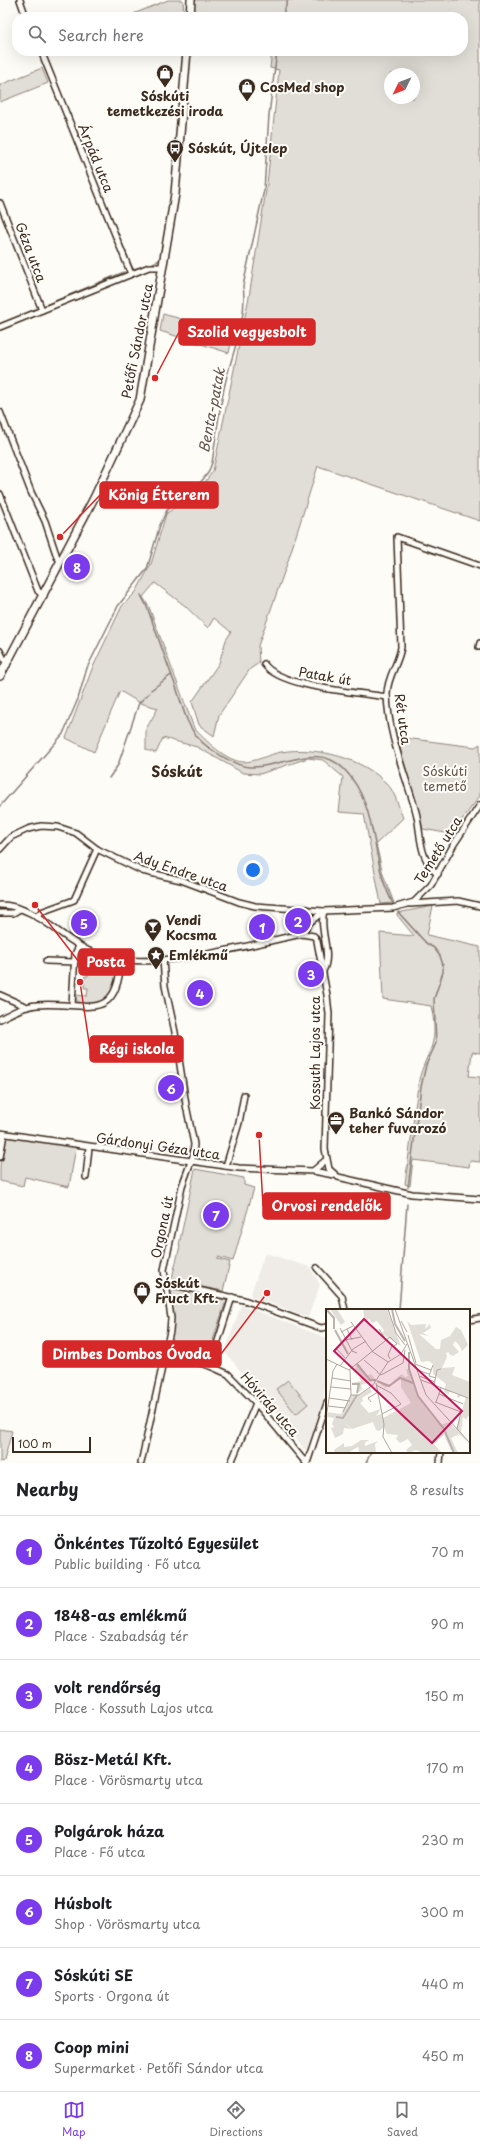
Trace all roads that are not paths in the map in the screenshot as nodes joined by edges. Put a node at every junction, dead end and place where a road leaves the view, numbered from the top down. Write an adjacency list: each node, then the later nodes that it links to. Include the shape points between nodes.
1 (20, 0): 3 (street)
2 (191, 0): 4 (main road)
3 (24, 12)
4 (190, 12)
5 (43, 56): 9 (street, Árpád utca)
6 (187, 56): 8 (main road, Petőfi Sándor utca, via 177,174)
7 (0, 203): 10 (street, Géza utca)
8 (163, 267): 9 (street, via 151,266); 14 (main road, Petőfi Sándor utca, via 140,400)
9 (131, 274): 10 (street)
10 (42, 310): 11 (street)
11 (0, 327)
12 (1, 415): 14 (street)
13 (0, 494): 16 (street, via 38,591)
14 (61, 562): 16 (main road, Petőfi Sándor utca)
15 (480, 566): 21 (street, Rét utca, via 397,537 400,647)
16 (44, 596): 19 (main road, Petőfi Sándor utca)
17 (0, 651): 19 (street)
18 (264, 664): 21 (street, Patak út, via 276,676 294,682)
19 (7, 665): 20 (main road, Petőfi Sándor utca)
20 (0, 676)
21 (387, 697): 25 (street, Rét utca, via 396,747 416,812 423,852)
22 (479, 807): 25 (street, Temető utca, via 454,844)
23 (0, 849): 24 (street, Ady Endre utca, via 16,834 33,828 53,826 76,833)
24 (97, 849): 32 (street, Ady Endre utca, via 142,871 181,880 247,905); 35 (street, via 74,900 41,912)
25 (438, 874): 26 (street, Temető utca)
26 (426, 892): 27 (street); 28 (street, Temető utca)
27 (431, 901): 28 (street, Ady Endre utca); 30 (street, Ady Endre utca, via 458,901)
28 (410, 904): 33 (street, Ady Endre utca, via 393,908)
29 (0, 905): 31 (street)
30 (480, 906)
31 (20, 909): 34 (street, via 13,913); 35 (street)
32 (307, 909): 33 (street, Ady Endre utca); 36 (street)
33 (324, 911): 36 (street); 43 (street, via 321,920 327,961)
34 (0, 913)
35 (36, 917): 38 (street)
36 (310, 922): 37 (street)
37 (302, 934): 40 (street); 43 (street, Kossuth Lajos utca, via 312,934 316,938)
38 (79, 946): 39 (street, via 97,955); 42 (street)
39 (122, 960): 40 (street); 46 (street, via 117,988 108,1001 91,1007)
40 (163, 960): 55 (street, Orgona út, via 165,986 194,1137)
41 (46, 961): 42 (street)
42 (75, 962): 46 (street)
43 (323, 971): 54 (street, Kossuth Lajos utca, via 329,1014)
44 (0, 995): 45 (street)
45 (17, 1004): 47 (street); 48 (street)
46 (72, 1005): 47 (street)
47 (27, 1007): 48 (street)
48 (17, 1011): 49 (street)
49 (0, 1019)
50 (244, 1095): 56 (street, via 239,1123)
51 (2, 1134): 52 (street, Gárdonyi Géza utca); 53 (street)
52 (89, 1147): 55 (street, Gárdonyi Géza utca); 59 (street)
53 (0, 1157)
54 (326, 1160): 57 (street); 58 (street)
55 (191, 1161): 56 (street, Gárdonyi Géza utca); 62 (street, Orgona út, via 182,1186 165,1262)
56 (226, 1166): 57 (street, Gárdonyi Géza utca)
57 (313, 1171): 58 (street, Gárdonyi Géza utca)
58 (334, 1175): 60 (street, Gárdonyi Géza utca, via 404,1193)
59 (86, 1177)
60 (480, 1200)
61 (317, 1268): 64 (street, via 342,1296)
62 (165, 1283): 63 (street); 70 (street, Orgona út, via 171,1318)
63 (232, 1297): 68 (street); 71 (street)
64 (345, 1309)
65 (480, 1318): 66 (street)
66 (470, 1320)
67 (326, 1327): 68 (street)
68 (321, 1328): 69 (street)
69 (326, 1330)
70 (166, 1353): 71 (street, Hóvirág utca); 75 (street, Orgona út)
71 (210, 1366): 72 (street, Hóvirág utca, via 231,1376)
72 (256, 1403): 76 (street); 77 (street, Hóvirág utca)
73 (326, 1406): 77 (street)
74 (441, 1453): 78 (street)
75 (141, 1463)
76 (231, 1463)
77 (306, 1463)
78 (440, 1463)

